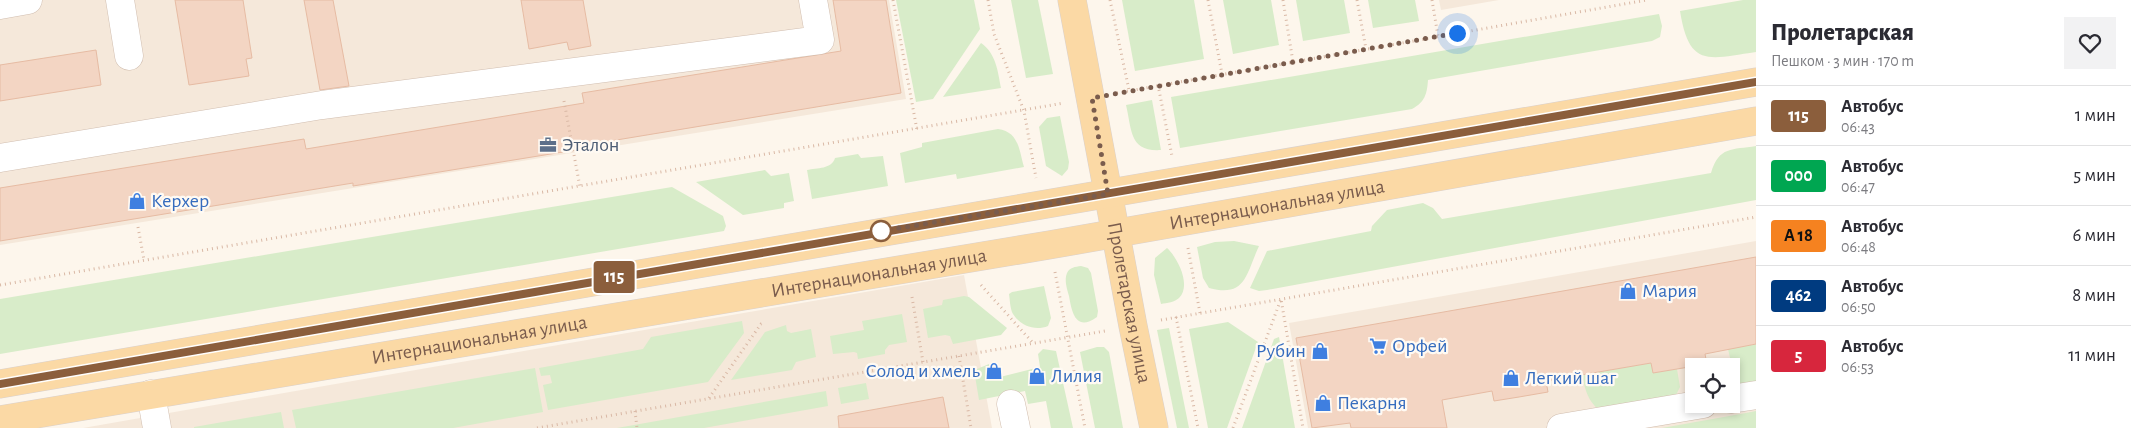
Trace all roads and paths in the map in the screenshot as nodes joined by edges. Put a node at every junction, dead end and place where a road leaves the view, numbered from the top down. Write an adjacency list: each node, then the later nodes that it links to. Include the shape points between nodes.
1 (28, 0): 13 (lane)
2 (120, 0): 16 (lane)
3 (813, 0): 18 (lane, via 820,40)
4 (893, 0): 25 (path)
5 (988, 0): 23 (path, via 994,34)
6 (1072, 0): 22 (main road, Пролетарская улица)
7 (1110, 0): 21 (path)
8 (1208, 0): 19 (path)
9 (1283, 0): 17 (path)
10 (1357, 0): 15 (path)
11 (1432, 0): 14 (path)
12 (1647, 0): 14 (path)
13 (0, 5)
14 (1438, 36): 15 (path)
15 (1366, 49): 17 (path)
16 (128, 56)
17 (1293, 62): 19 (path)
18 (559, 74): 26 (lane, via 322,105); 27 (path)
19 (1222, 74): 21 (path)
20 (1756, 82): 28 (main road, Интернациональная улица)
21 (1129, 90): 22 (path)
22 (1092, 98): 23 (path); 28 (main road, Пролетарская улица)
23 (1024, 112): 25 (path)
24 (1756, 121): 30 (main road, Интернациональная улица)
25 (916, 130): 27 (path)
26 (0, 158)
27 (580, 187): 31 (path)
28 (1108, 194): 30 (main road, Пролетарская улица); 43 (main road, Интернациональная улица)
29 (138, 227): 31 (path)
30 (1115, 233): 44 (main road, Интернациональная улица); 55 (main road, Пролетарская улица)
31 (144, 260): 34 (path)
32 (1045, 273): 54 (path, via 1055,272)
33 (990, 283): 40 (path, via 980,285)
34 (0, 285)
35 (922, 295): 36 (path)
36 (912, 297): 37 (path); 42 (path)
37 (902, 299)
38 (1176, 317): 56 (path)
39 (770, 322): 47 (path, via 761,324)
40 (1033, 343)
41 (959, 356): 53 (path)
42 (923, 362)
43 (0, 384)
44 (152, 394): 50 (main road, Интернациональная улица); 51 (lane)
45 (1756, 395): 46 (lane)
46 (1740, 398)
47 (709, 399)
48 (1685, 407): 59 (lane)
49 (634, 411): 52 (path)
50 (0, 420)
51 (157, 428)
52 (638, 428)
53 (972, 428)
54 (1085, 428)
55 (1154, 428)
56 (1198, 428)
57 (1233, 428): 58 (path, via 1281,299)
58 (1302, 428)
59 (1561, 428)

